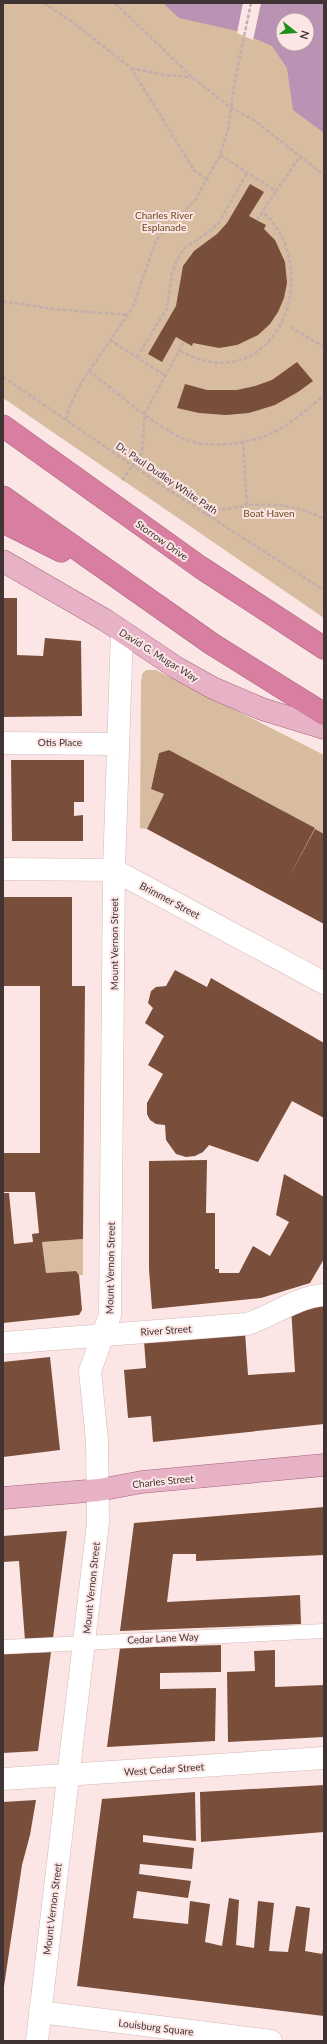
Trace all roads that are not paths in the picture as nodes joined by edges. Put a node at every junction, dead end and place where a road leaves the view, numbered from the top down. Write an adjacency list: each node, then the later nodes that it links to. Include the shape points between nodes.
1 (3, 426): 7 (highway, Storrow Drive, via 246,598)
2 (3, 497): 5 (highway)
3 (3, 522): 5 (highway)
4 (3, 561): 6 (main road, David G. Mugar Way, via 48,585)
5 (116, 577): 8 (highway, via 212,644)
6 (122, 631): 9 (main road, David G. Mugar Way, via 177,668 225,694 282,716); 11 (street, Mount Vernon Street)
7 (324, 648)
8 (324, 714)
9 (324, 728)
10 (3, 743): 11 (street, Otis Place)
11 (117, 744): 13 (street, Mount Vernon Street)
12 (3, 869): 13 (street, Brimmer Street)
13 (114, 870): 14 (street, Brimmer Street); 16 (street, Mount Vernon Street, via 110,1315)
14 (324, 983)
15 (322, 1292): 16 (street, River Street, via 247,1324)
16 (104, 1335): 17 (street, River Street); 19 (street, Mount Vernon Street, via 90,1371)
17 (3, 1343)
18 (324, 1465): 19 (main road, Charles Street, via 142,1482)
19 (99, 1490): 20 (main road, Charles Street); 22 (street, Mount Vernon Street)
20 (3, 1498)
21 (324, 1631): 22 (lane, Cedar Lane Way)
22 (86, 1642): 23 (lane, Cedar Lane Way); 25 (street, Mount Vernon Street)
23 (3, 1648)
24 (324, 1758): 25 (street, West Cedar Street)
25 (68, 1775): 26 (street, West Cedar Street); 27 (street, Mount Vernon Street)
26 (3, 1779)
27 (40, 2012): 28 (street, Mount Vernon Street); 29 (street, Louisburg Square)
28 (37, 2041)
29 (271, 2041)

